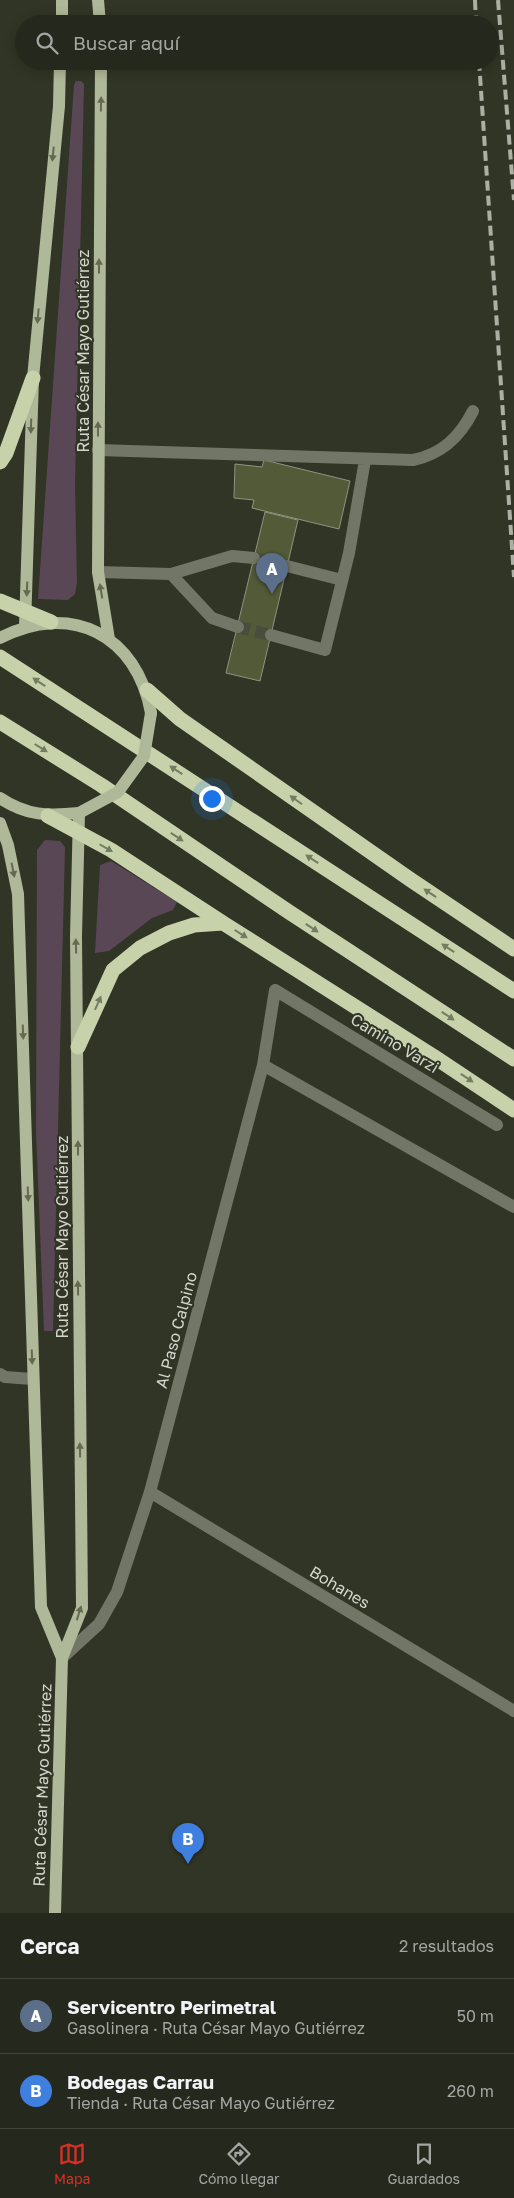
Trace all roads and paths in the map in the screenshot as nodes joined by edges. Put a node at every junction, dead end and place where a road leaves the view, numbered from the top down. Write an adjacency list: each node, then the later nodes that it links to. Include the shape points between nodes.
1 (62, 0): 3 (main road)
2 (98, 0): 4 (main road)
3 (62, 15)
4 (99, 15)
5 (60, 70): 7 (main road, one-way to 7)
6 (101, 70): 9 (main road, Ruta César Mayo Gutiérrez, one-way to 6)
7 (33, 378): 11 (highway, via 6,454); 18 (main road, one-way to 18)
8 (474, 411): 10 (street, via 450,443 432,456 414,460)
9 (98, 450): 10 (street); 14 (main road, Ruta César Mayo Gutiérrez)
10 (365, 460): 16 (street)
11 (0, 462)
12 (254, 558): 15 (street, via 232,556)
13 (287, 566): 16 (street)
14 (98, 572): 15 (street); 23 (main road, Ruta César Mayo Gutiérrez, one-way to 14)
15 (171, 574): 20 (street, via 212,618)
16 (342, 580): 21 (street, via 325,650)
17 (0, 601): 18 (highway)
18 (25, 619): 19 (highway); 22 (main road)
19 (51, 622): 23 (main road, via 82,626)
20 (238, 626)
21 (271, 635)
22 (0, 638)
23 (109, 639): 25 (main road, via 132,662)
24 (0, 657): 35 (highway, one-way to 24)
25 (147, 690): 28 (main road, bridge, via 151,713 144,756 118,792); 33 (highway, one-way to 25, via 180,719)
26 (0, 722): 37 (highway, one-way to 37)
27 (0, 798): 29 (main road, via 16,809)
28 (79, 813): 29 (main road); 31 (main road, Ruta César Mayo Gutiérrez)
29 (48, 816): 31 (highway)
30 (0, 823): 43 (main road, Ruta César Mayo Gutiérrez, one-way to 43, via 18,894)
31 (79, 833): 32 (highway, one-way to 32); 36 (main road, Ruta César Mayo Gutiérrez, one-way to 31, via 76,936)
32 (224, 923): 36 (highway, one-way to 32, via 113,970 140,948 169,933 194,925); 39 (highway, one-way to 39)
33 (514, 949)
34 (275, 990): 38 (street, Al Paso Calpino); 40 (street, Camino Varzi)
35 (514, 991)
36 (78, 1047): 45 (main road, Ruta César Mayo Gutiérrez, one-way to 36, via 82,1608)
37 (514, 1060)
38 (263, 1065): 41 (street); 44 (street, Al Paso Calpino)
39 (514, 1110)
40 (497, 1125)
41 (514, 1207)
42 (0, 1374): 43 (street)
43 (32, 1379): 45 (main road, Ruta César Mayo Gutiérrez, via 41,1607)
44 (150, 1492): 45 (street, Al Paso Calpino, via 117,1592 99,1624); 46 (street, Bohanes)
45 (62, 1658): 47 (main road, Ruta César Mayo Gutiérrez)
46 (514, 1710)
47 (55, 1913)

